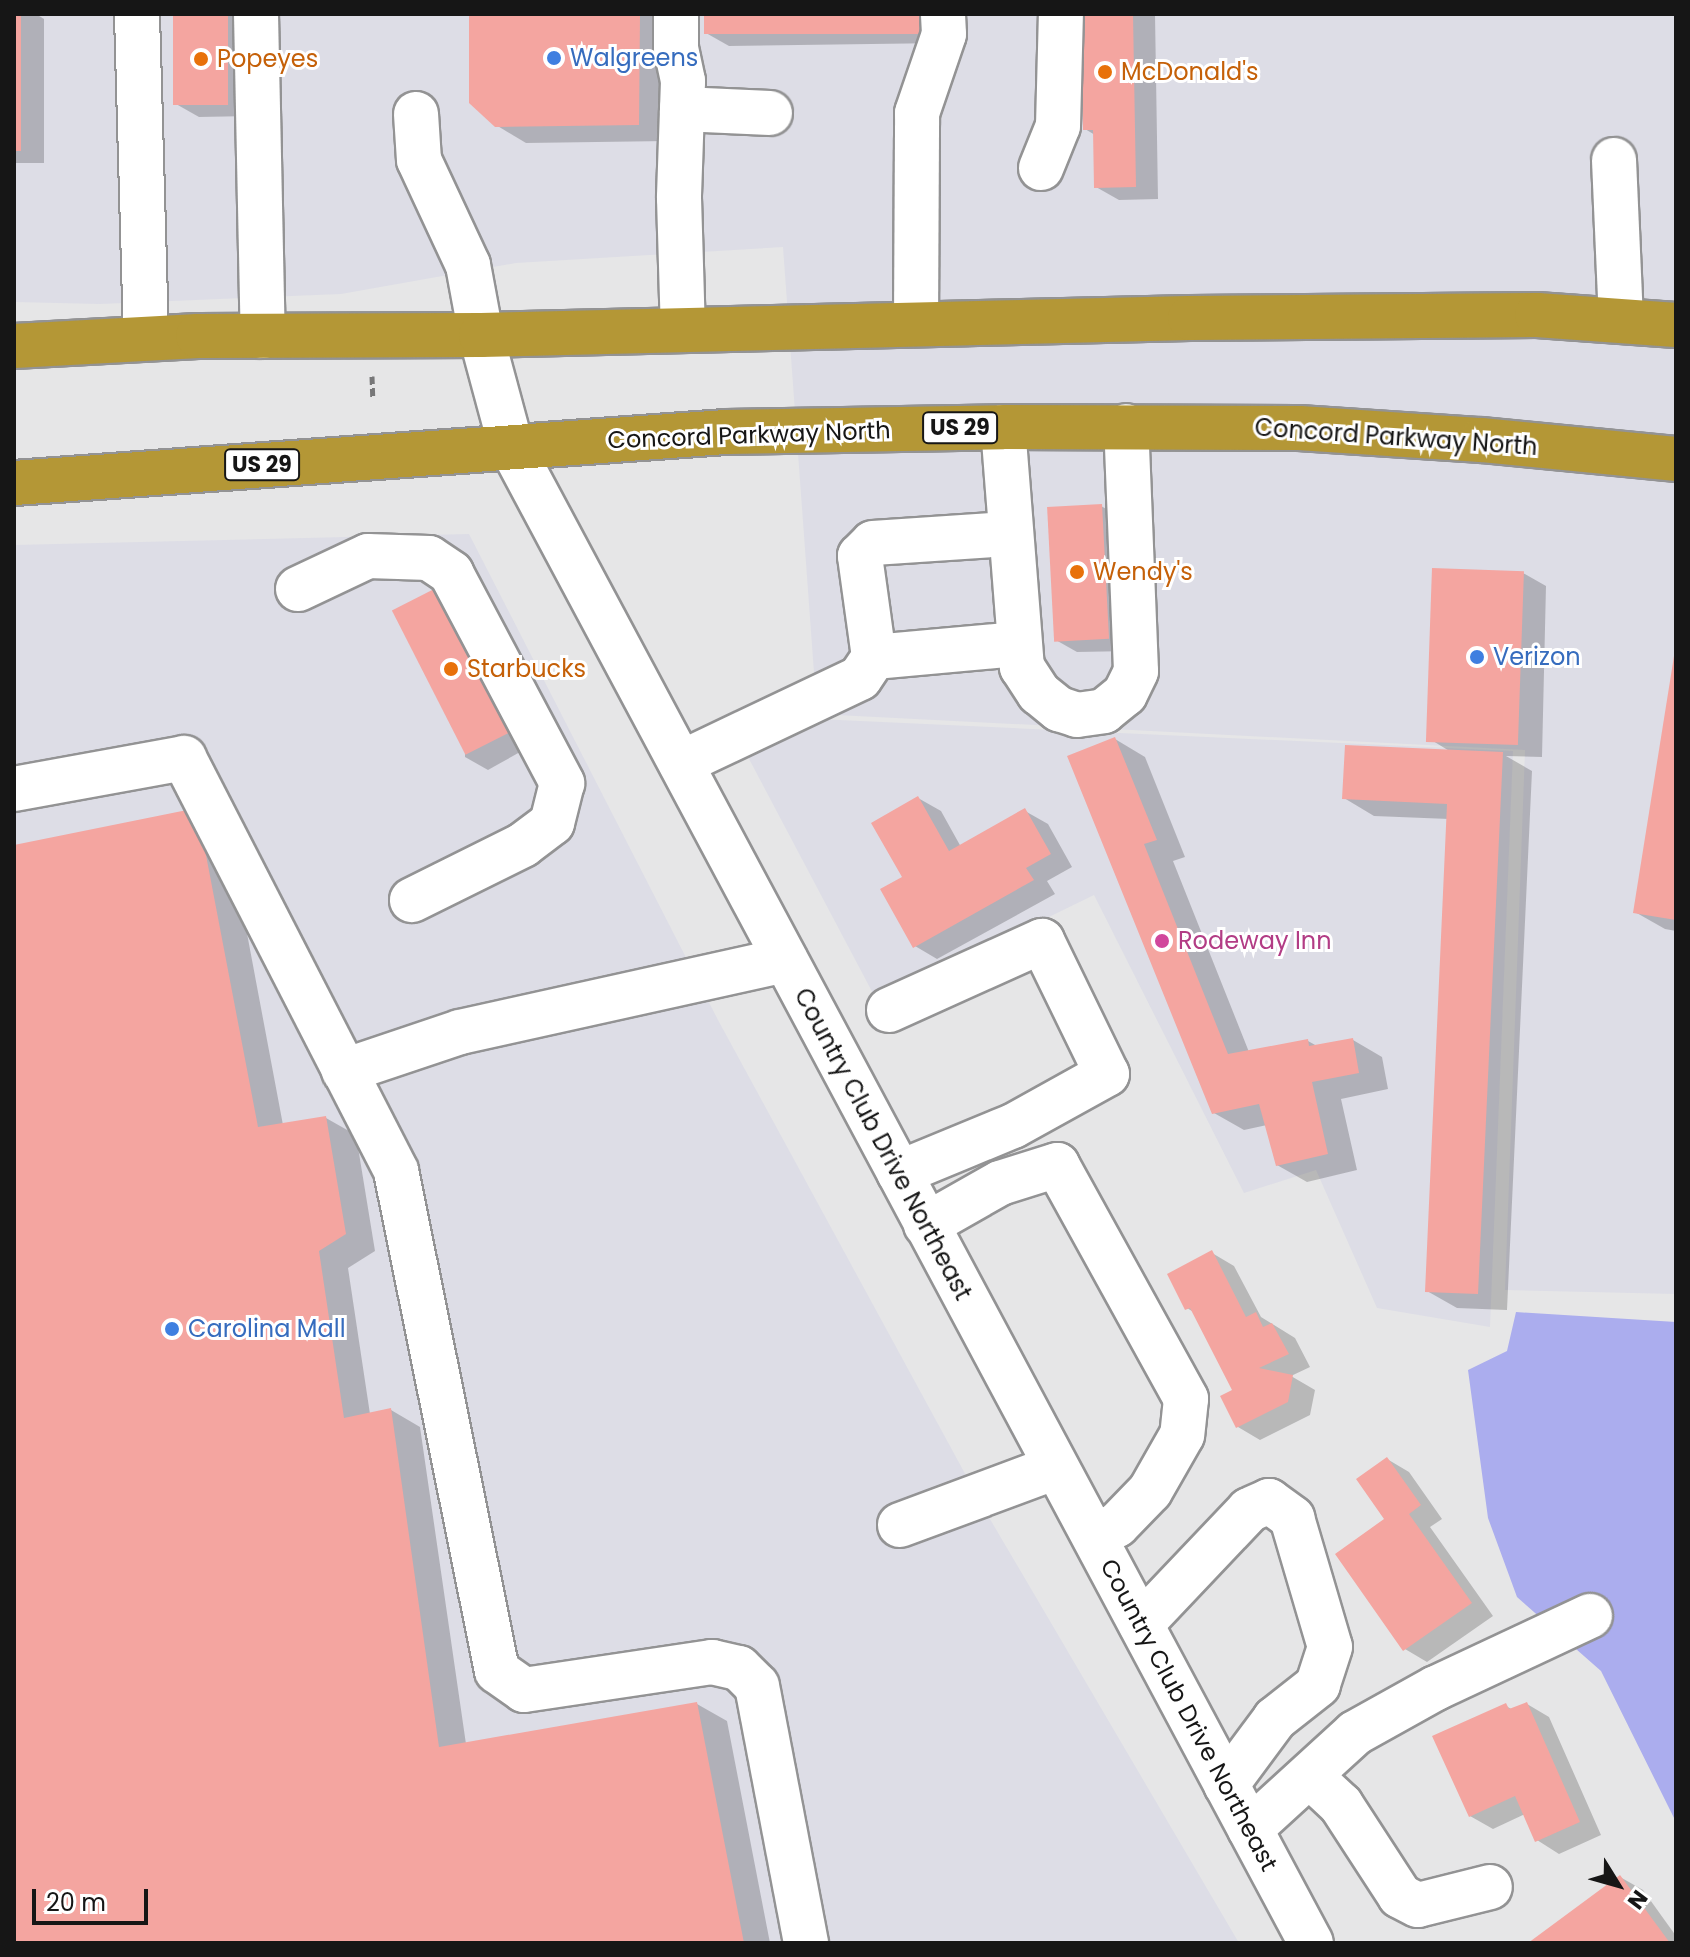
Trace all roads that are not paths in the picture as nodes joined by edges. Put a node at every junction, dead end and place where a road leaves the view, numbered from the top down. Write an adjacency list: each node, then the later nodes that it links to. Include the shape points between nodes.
1 (137, 14): 17 (street)
2 (256, 14): 16 (street)
3 (676, 14): 6 (street)
4 (943, 14): 12 (street, via 944,34 917,113)
5 (1061, 14): 10 (street, via 1058,126)
6 (682, 109): 7 (street); 14 (street)
7 (770, 113)
8 (416, 114): 15 (street, Country Club Drive Northeast, via 419,160 468,265)
9 (1614, 160): 11 (street)
10 (1041, 168)
11 (1621, 319): 12 (highway, via 1537,315); 13 (highway)
12 (916, 323): 14 (highway)
13 (1676, 325)
14 (683, 329): 15 (highway)
15 (481, 335): 16 (highway); 21 (street, Country Club Drive Northeast)
16 (263, 336): 17 (highway)
17 (146, 338): 18 (highway)
18 (14, 346)
19 (1126, 426): 20 (highway, Concord Parkway North / US 29); 22 (highway, Concord Parkway North / US 29, via 1299,428); 26 (street, via 1136,671 1125,694 1104,711 1077,715 1059,709 1039,693 1022,667)
20 (1003, 427): 21 (highway, Concord Parkway North / US 29, via 726,432); 24 (street)
21 (511, 446): 23 (highway, Concord Parkway North / US 29); 28 (street, Country Club Drive Northeast)
22 (1676, 459)
23 (14, 483)
24 (1010, 534): 26 (street); 27 (street, via 873,543 860,556)
25 (298, 589): 30 (street, via 368,556 429,558 451,573 562,783 552,823 523,845)
26 (1018, 644): 27 (street)
27 (874, 657): 28 (street, via 860,678)
28 (681, 763): 31 (street, Country Club Drive Northeast)
29 (14, 789): 33 (street, via 184,758)
30 (412, 900)
31 (785, 960): 33 (street, via 460,1032); 34 (street, Country Club Drive Northeast)
32 (889, 1010): 34 (street, via 1042,941 1107,1074 1013,1126)
33 (344, 1071): 45 (street, via 396,1171 497,1671 524,1690 712,1662 739,1668 757,1686)
34 (899, 1173): 35 (street, Country Club Drive Northeast)
35 (926, 1225): 36 (street, Country Club Drive Northeast); 38 (street, via 1000,1183 1057,1165 1186,1399 1182,1435 1150,1491 1117,1525)
36 (1056, 1467): 37 (street); 38 (street, Country Club Drive Northeast)
37 (900, 1525)
38 (1094, 1536): 40 (street, Country Club Drive Northeast)
39 (1590, 1616): 41 (street, via 1436,1688 1355,1733)
40 (1141, 1624): 42 (street, Country Club Drive Northeast); 42 (street, via 1249,1510 1269,1501 1292,1518 1330,1647 1318,1685 1275,1719)
41 (1311, 1777): 43 (street); 44 (street, via 1341,1805 1400,1896 1418,1905)
42 (1226, 1785): 43 (street, Country Club Drive Northeast)
43 (1250, 1829): 46 (street, Country Club Drive Northeast)
44 (1490, 1887)
45 (806, 1943)
46 (1311, 1943)

